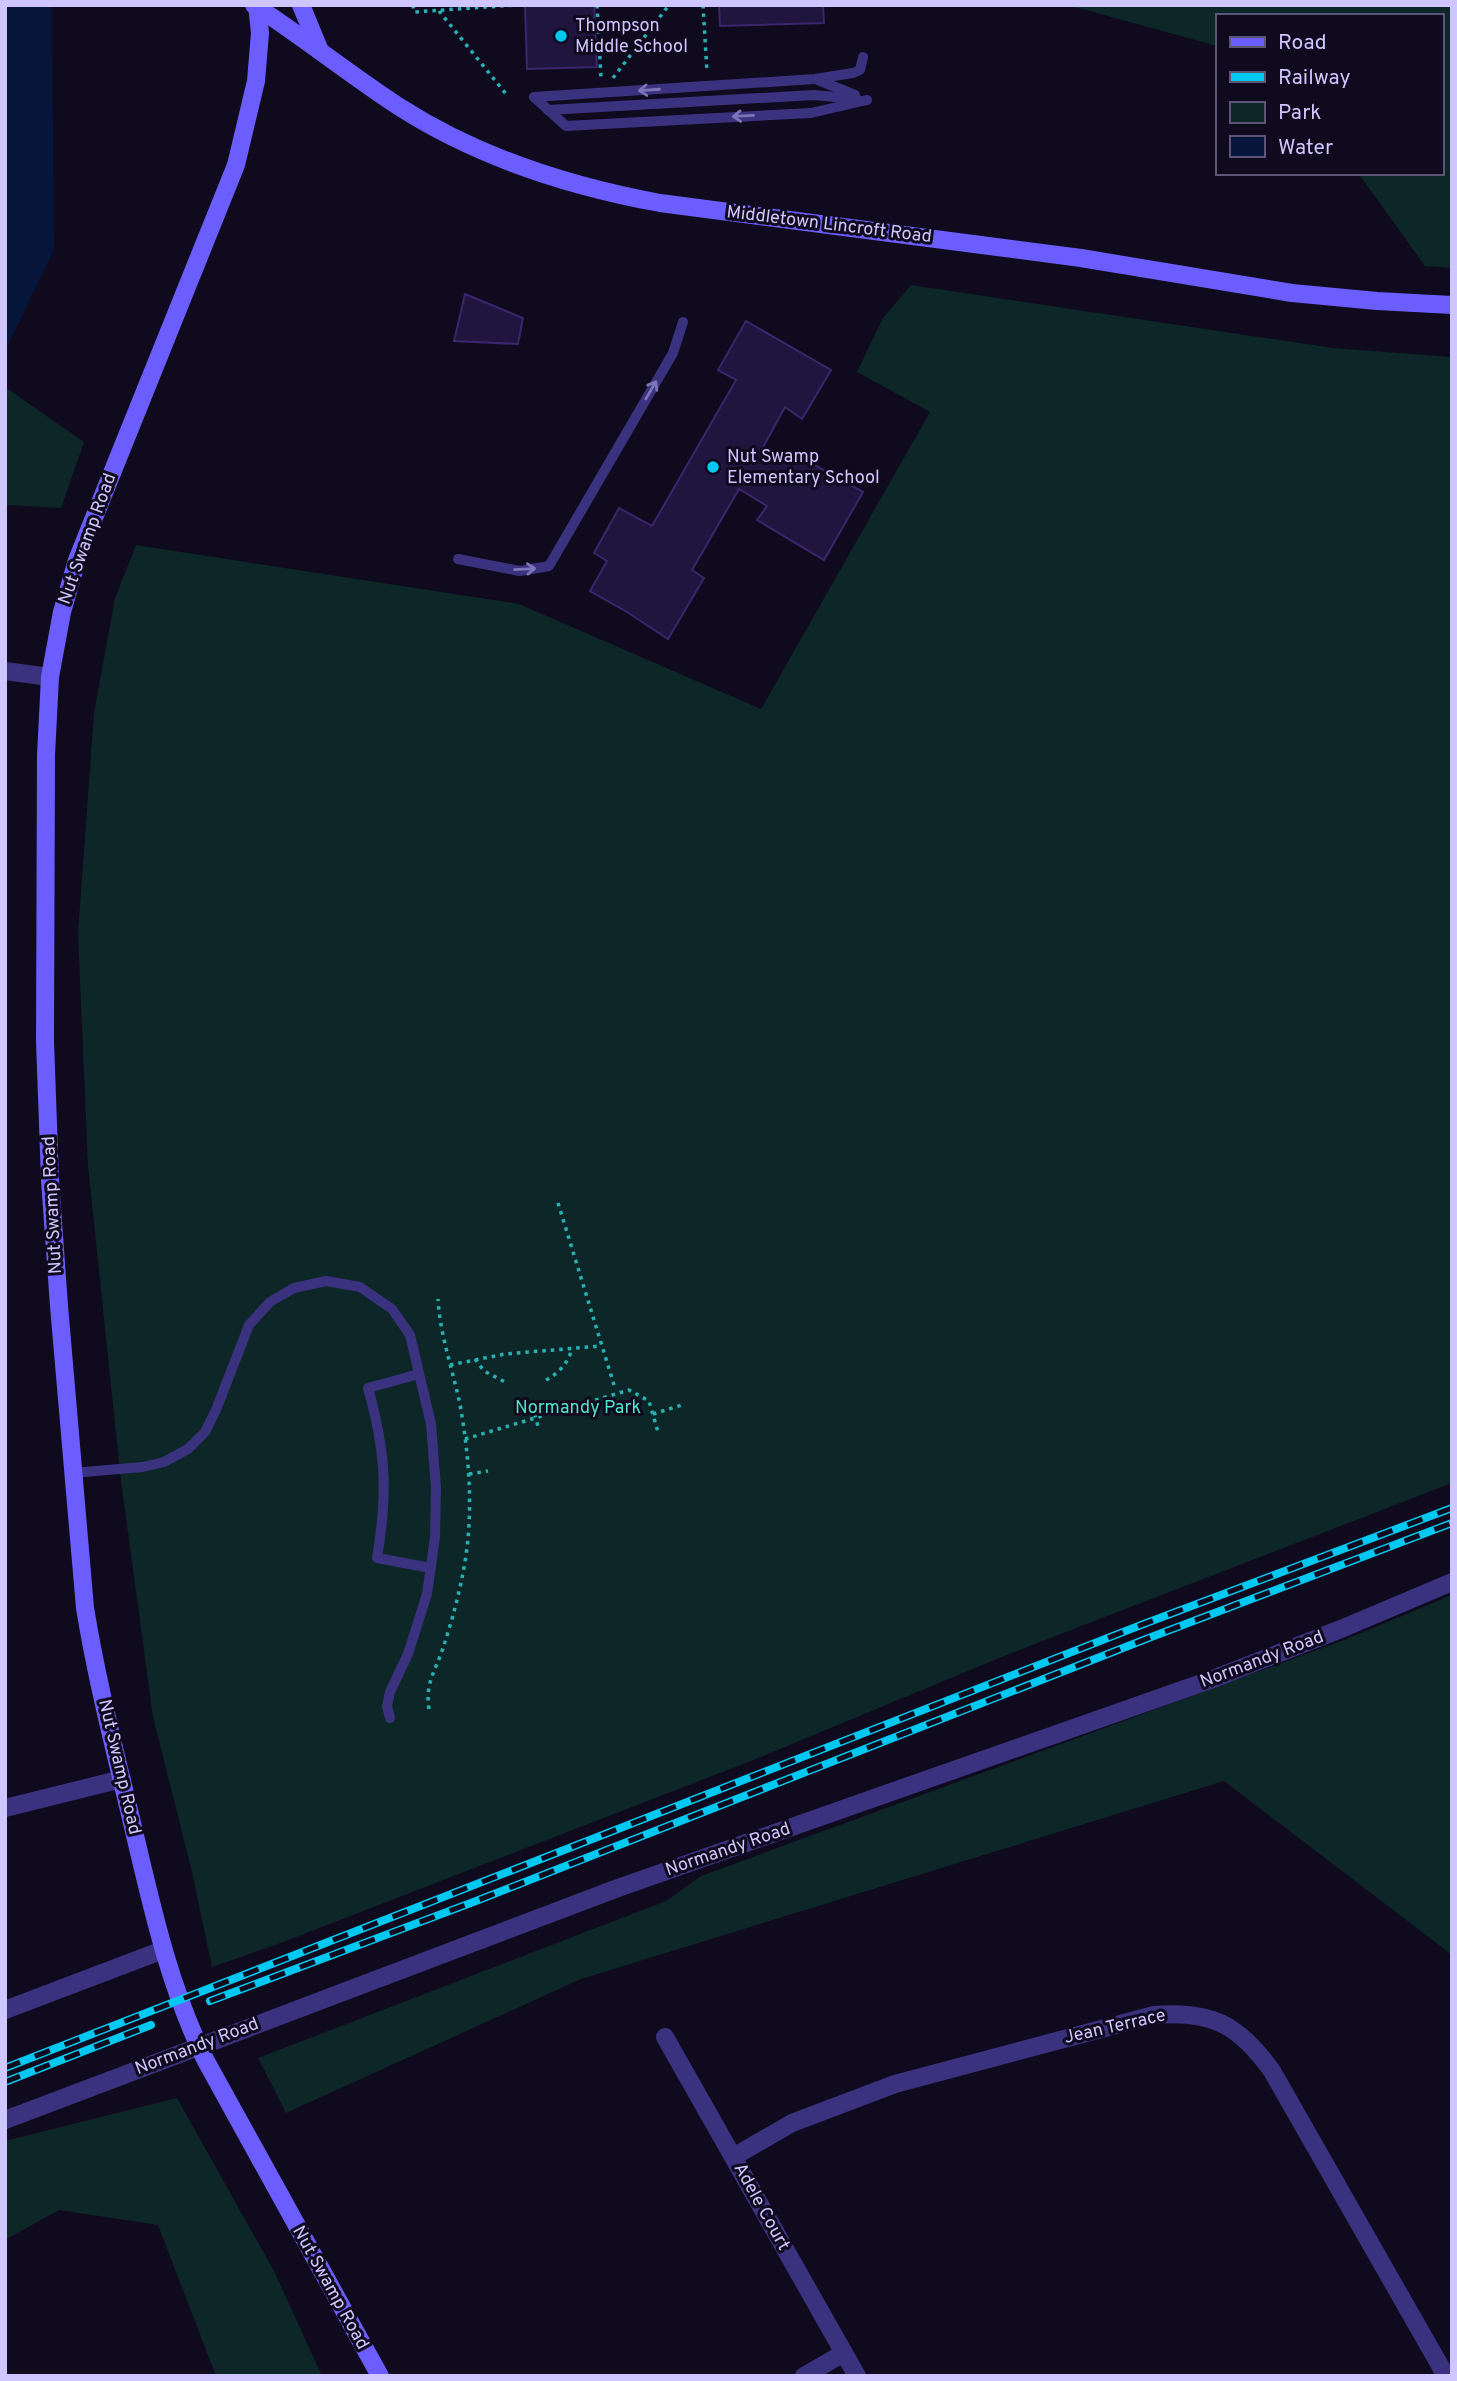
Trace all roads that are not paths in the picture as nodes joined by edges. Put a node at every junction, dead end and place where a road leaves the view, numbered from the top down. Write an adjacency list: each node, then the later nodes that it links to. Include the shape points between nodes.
1 (301, 5): 3 (main road)
2 (256, 6): 3 (main road, Middletown Lincroft Road); 12 (main road, Nut Swamp Road, via 260,33 257,81 236,165 77,560)
3 (320, 51): 8 (main road, Middletown Lincroft Road, via 446,133 564,182 610,193 1081,258 1292,293)
4 (863, 57): 5 (lane, via 860,69 853,73)
5 (815, 79): 6 (lane); 7 (lane, one-way to 7, via 534,97)
6 (867, 100): 7 (lane, via 814,95); 7 (lane, one-way to 7, via 811,113 566,126)
7 (548, 110)
8 (1452, 305)
9 (683, 322): 10 (lane, one-way to 9, via 520,571 549,566 673,353)
10 (458, 559)
11 (5, 671): 12 (street)
12 (50, 677): 14 (main road, Nut Swamp Road, via 45,1041)
13 (419, 1374): 14 (lane, via 410,1335 392,1310 360,1287 326,1281 294,1287 270,1302 249,1325 216,1410 205,1432 188,1449 143,1467); 15 (lane, via 431,1424 436,1488); 15 (lane, via 368,1388 380,1429 385,1472 377,1558)
14 (72, 1473): 18 (main road, Nut Swamp Road, via 93,1659)
15 (431, 1568): 17 (lane, via 408,1654 390,1692)
16 (1452, 1582): 23 (street, Normandy Road, via 1213,1679 618,1888)
17 (390, 1718)
18 (122, 1779): 19 (street); 20 (main road, Nut Swamp Road)
19 (5, 1808)
20 (163, 1950): 21 (street); 23 (main road, Nut Swamp Road)
21 (5, 2010)
22 (665, 2037): 25 (street, Adele Court)
23 (198, 2046): 24 (street, Normandy Road); 27 (main road, Nut Swamp Road)
24 (5, 2120)
25 (733, 2158): 26 (street, Adele Court); 30 (street, Jean Terrace, via 792,2123 895,2084 1154,2015 1208,2019 1254,2045 1272,2071)
26 (844, 2353): 28 (street); 29 (street, Adele Court)
27 (380, 2376)
28 (804, 2376)
29 (857, 2376)
30 (1446, 2376)

